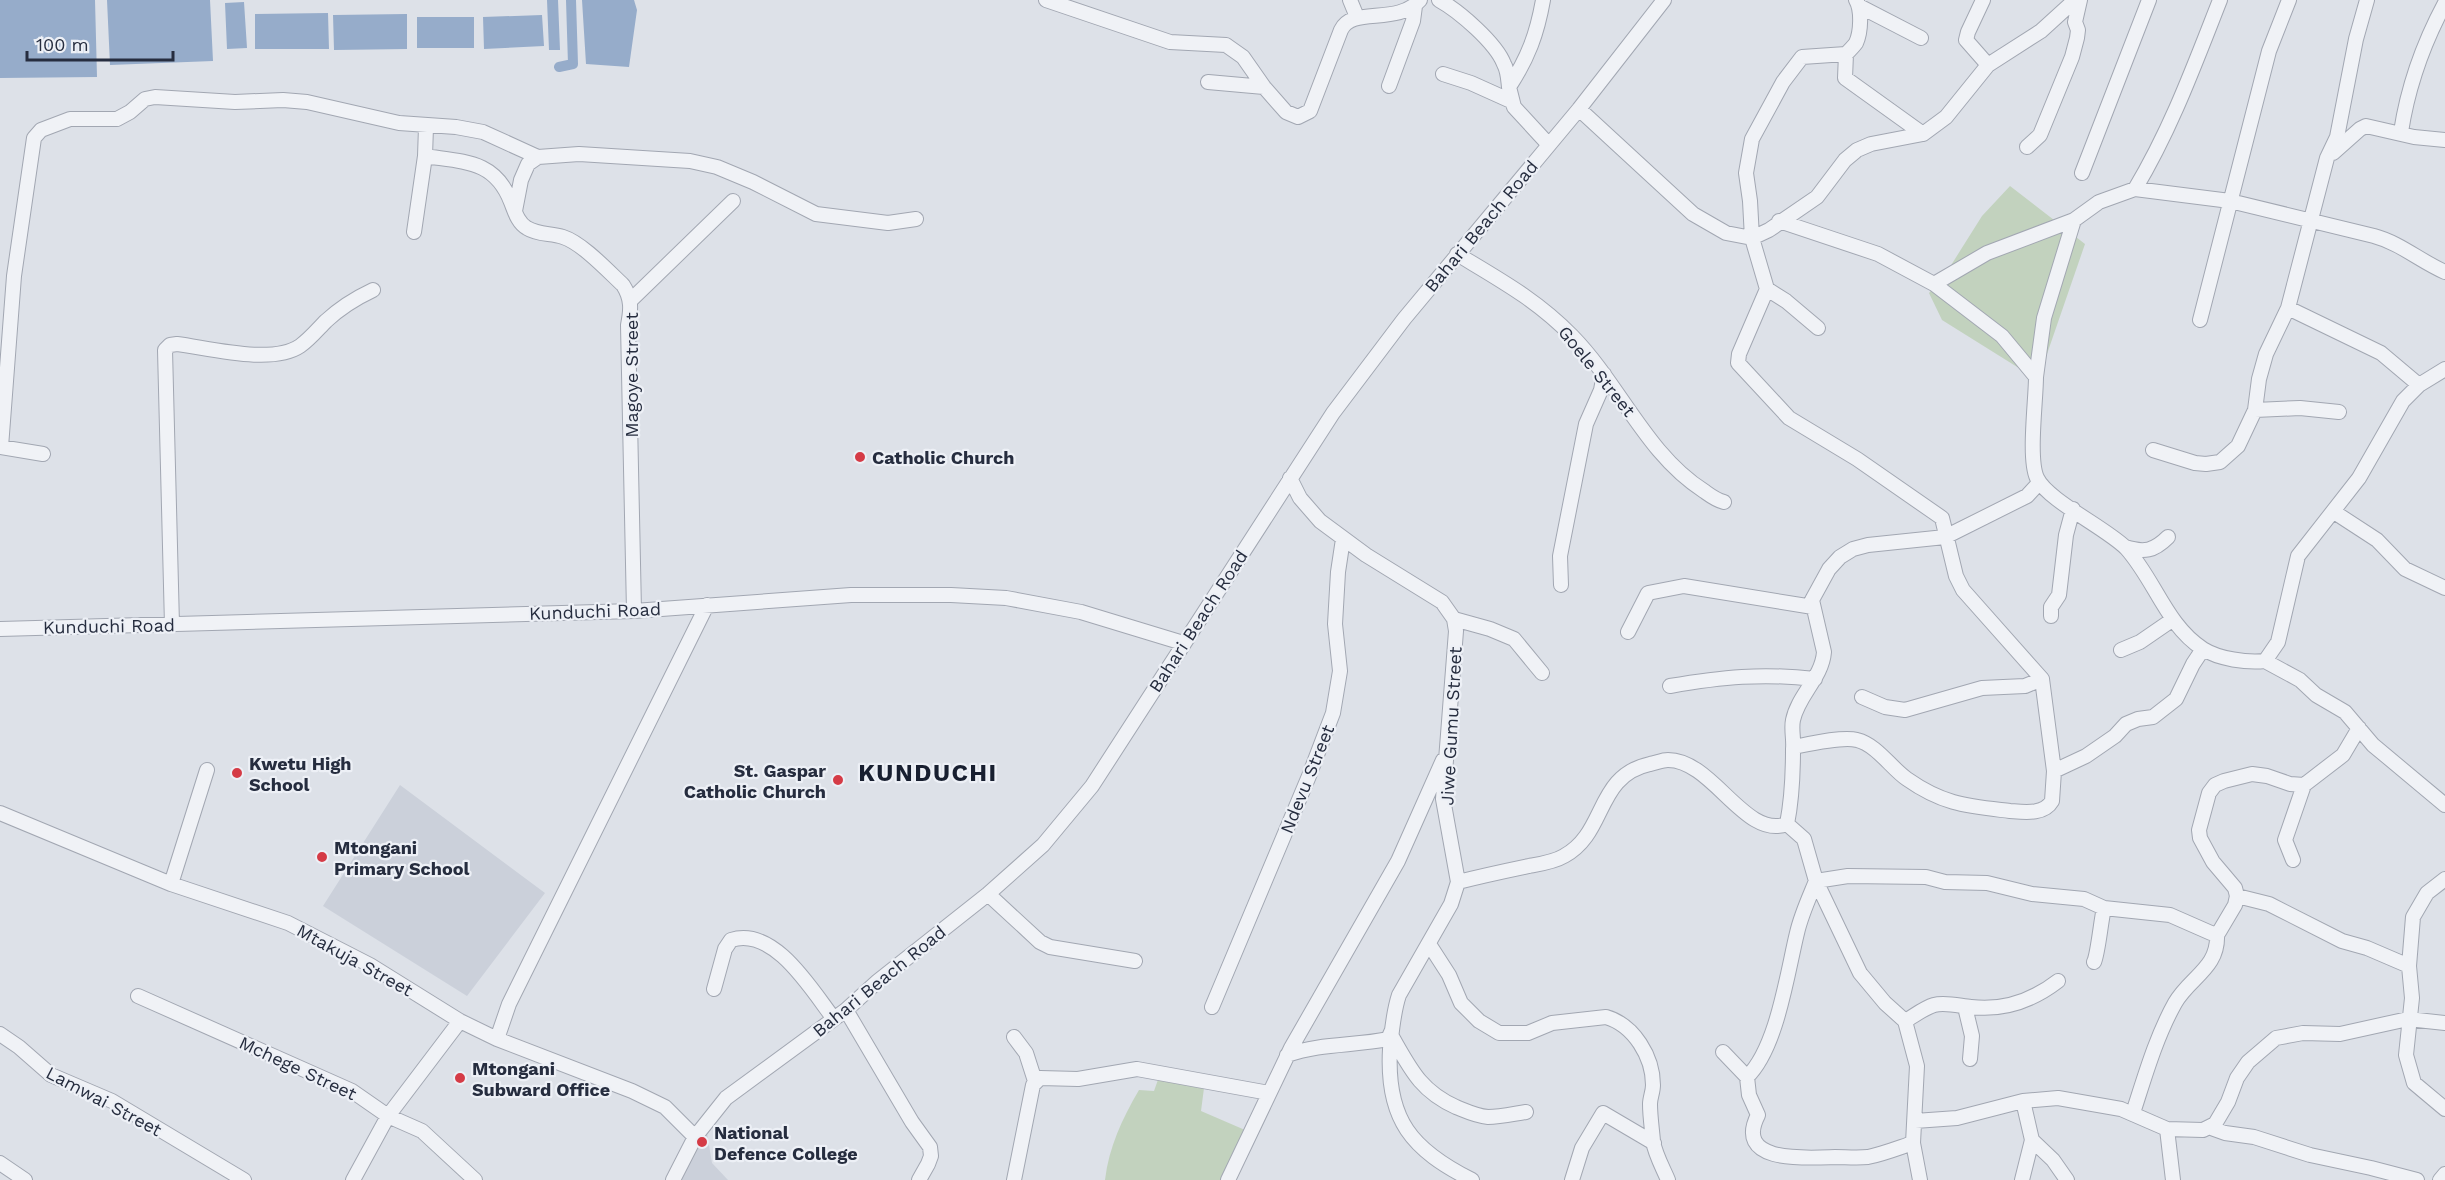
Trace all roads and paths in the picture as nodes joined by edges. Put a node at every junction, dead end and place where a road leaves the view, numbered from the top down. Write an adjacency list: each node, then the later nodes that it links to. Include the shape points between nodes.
1 (1046, 0): 23 (street, via 1170,42 1226,45 1243,57)
2 (1350, 0): 16 (street)
3 (1439, 0): 24 (street, via 1453,8 1497,51 1504,62)
4 (1543, 0): 24 (street, via 1526,61)
5 (1664, 0): 25 (street, Bahari Beach Road)
6 (1983, 0): 19 (street, via 1966,40)
7 (2075, 0): 19 (street, via 2041,30)
8 (2080, 0): 31 (street, via 2072,57 2040,135)
9 (2149, 0): 35 (street)
10 (2220, 0): 36 (street, via 2176,113)
11 (2289, 0): 38 (street, via 2269,51)
12 (2367, 0): 34 (street, via 2337,137)
13 (2445, 1): 27 (street, via 2418,63)
14 (1417, 3): 16 (street, via 1393,15); 22 (street)
15 (1858, 3): 17 (street); 18 (street, via 1860,28 1856,43)
16 (1357, 17): 23 (street, via 1344,25 1307,114 1290,115)
17 (1921, 38)
18 (1846, 54): 28 (street, via 1845,78); 45 (street, via 1802,57 1783,82 1752,138 1746,173)
19 (1988, 65): 28 (street, via 1946,117)
20 (1443, 74): 24 (street)
21 (1208, 82): 23 (street)
22 (1389, 86)
23 (1264, 87)
24 (1510, 94): 30 (street)
25 (1579, 109): 30 (street, Bahari Beach Road); 45 (street, via 1693,214 1726,232)
26 (426, 127): 32 (street); 33 (street, via 483,132); 61 (street, via 307,102 155,97 145,99 117,119 70,119 41,130 33,143 14,276)
27 (2401, 132): 29 (street); 34 (street, via 2366,126)
28 (1923, 134): 42 (street, via 1857,150 1817,197)
29 (2445, 140)
30 (1549, 145): 46 (street, Bahari Beach Road)
31 (2027, 147)
32 (425, 156): 39 (street, Magoye Street, via 470,163 492,172 505,186); 44 (street)
33 (538, 157): 39 (street, via 528,164 521,180); 40 (street, via 579,154 690,161 753,182 816,214 888,224)
34 (2327, 158): 43 (street)
35 (2082, 173)
36 (2135, 189): 38 (street); 41 (street, via 2099,202)
37 (733, 201): 51 (street)
38 (2230, 201): 43 (street); 53 (street)
39 (515, 213): 51 (street, Magoye Street, via 528,229 564,237 577,245 623,285)
40 (916, 219)
41 (2074, 220): 48 (street, via 1987,253); 57 (street, via 2044,318)
42 (1779, 221): 45 (street); 48 (street, via 1878,254)
43 (2310, 221): 47 (street, via 2388,240); 52 (street)
44 (414, 232)
45 (1752, 238): 49 (street)
46 (1457, 254): 56 (street, Goele Street, via 1543,308); 64 (street, Bahari Beach Road, via 1333,413)
47 (2445, 272)
48 (1934, 284): 57 (street, via 2002,336)
49 (1767, 289): 54 (street); 69 (street, via 1739,354 1738,363 1743,371 1789,418 1942,518)
50 (373, 290): 81 (street, via 342,308 288,353 254,354 177,344 165,350)
51 (631, 300): 77 (street, Magoye Street, via 628,325)
52 (2288, 308): 58 (street, via 2381,353); 59 (street, via 2263,366)
53 (2199, 320)
54 (1818, 328)
55 (2445, 369): 58 (street)
56 (1604, 374): 66 (street, Goele Street, via 1661,455 1687,480); 73 (street, via 1586,424 1560,556)
57 (2036, 377): 65 (street, via 2034,463)
58 (2419, 385): 68 (street, via 2403,401 2359,478)
59 (2255, 411): 60 (street, via 2300,408); 62 (street, via 2238,447 2220,462 2194,463)
60 (2339, 412)
61 (0, 447): 63 (street)
62 (2153, 450)
63 (43, 453)
64 (1290, 478): 71 (street, via 1300,498 1320,521); 84 (street, Bahari Beach Road)
65 (2039, 483): 67 (street); 69 (street, via 2026,496)
66 (1724, 502)
67 (2073, 509): 72 (street); 78 (street, via 2059,595)
68 (2334, 512): 74 (street, via 2377,540 2405,569); 87 (street, via 2298,556 2278,642)
69 (1945, 537): 76 (street, via 1853,549 1829,569 1814,593); 90 (street, via 1963,590)
70 (2168, 537): 72 (street, via 2146,552)
71 (1343, 538): 79 (street, via 1442,603); 118 (street, Ndevu Street, via 1335,624 1340,671 1333,713)
72 (2125, 547): 80 (street, via 2156,589)
73 (1561, 585)
74 (2445, 588)
75 (707, 605): 77 (street, Kunduchi Road); 84 (street, Kunduchi Road, via 851,595 1006,598 1081,612); 129 (street, via 519,984)
76 (1813, 607): 83 (street, via 1719,590 1669,588 1648,592); 89 (street, via 1824,652)
77 (634, 610): 81 (street, Kunduchi Road)
78 (2050, 616)
79 (1454, 619): 88 (street, via 1514,639); 95 (street, Jiwe Gumu Street)
80 (2172, 620): 85 (street); 86 (street)
81 (172, 625): 82 (street, Kunduchi Road)
82 (0, 629)
83 (1628, 632)
84 (1183, 643): 107 (street, Bahari Beach Road, via 1066,820)
85 (2203, 649): 87 (street, via 2221,657); 97 (street, via 2176,699 2153,717 2126,724 2086,756)
86 (2121, 650)
87 (2265, 661): 93 (street, via 2345,711)
88 (1542, 673)
89 (1815, 679): 91 (street, via 1728,676); 94 (street, via 1793,721)
90 (2042, 679): 92 (street, via 2025,686 1982,688 1905,710 1884,707); 97 (street)
91 (1670, 686)
92 (1862, 697)
93 (2359, 728): 98 (street, via 2343,755); 99 (street, via 2373,745)
94 (1794, 747): 97 (street, via 1854,739 1864,742 1906,779 1952,804 2023,812 2035,812 2050,805); 101 (street)
95 (1448, 748): 105 (street, Jiwe Gumu Street, via 1443,799); 131 (street, via 1398,861)
96 (207, 770): 106 (street)
97 (2054, 771)
98 (2304, 785): 102 (street, via 2284,840); 108 (street, via 2252,774 2215,784 2209,793 2200,838 2213,862 2235,888)
99 (2445, 805)
100 (0, 813): 106 (street, Mtakuja Street)
101 (1787, 824): 104 (street, via 1804,838); 105 (street, via 1776,827 1753,817 1694,767 1667,760 1636,767 1620,777 1586,837 1564,857)
102 (2293, 860)
103 (2445, 879): 114 (street, via 2427,893 2413,917)
104 (1816, 881): 109 (street, via 1848,876 1926,877 2084,899); 124 (street, via 1860,973); 133 (street, via 1802,915 1780,1008 1765,1048)
105 (1458, 882): 111 (street)
106 (171, 884): 123 (street, Mtakuja Street, via 288,923 370,965)
107 (988, 894): 112 (street, via 1050,947); 120 (street, Bahari Beach Road)
108 (2237, 897): 110 (street); 114 (street, via 2269,904 2342,941)
109 (2104, 908): 110 (street, via 2170,915); 113 (street)
110 (2217, 934): 139 (street, via 2214,958 2176,1002)
111 (1429, 944): 126 (street, via 1400,995); 146 (street, via 1461,1003 1492,1030 1528,1033 1552,1023 1606,1017 1632,1032 1651,1071)
112 (1135, 961)
113 (2094, 962)
114 (2409, 966): 121 (street, via 2412,998)
115 (2058, 981): 119 (street, via 2021,1003)
116 (714, 989): 122 (street, via 730,940 748,937 769,944 781,955)
117 (138, 996): 140 (street, Mchege Street, via 352,1091)
118 (1212, 1006)
119 (1965, 1007): 124 (street, via 1933,1005); 132 (street, via 1972,1036)
120 (846, 1010): 122 (street, Bahari Beach Road); 155 (street, via 930,1147 931,1156)
121 (2408, 1018): 125 (street); 137 (street, via 2409,1072 2414,1083); 142 (street, via 2340,1034 2276,1038 2248,1062)
122 (834, 1019): 144 (street, Bahari Beach Road, via 726,1098)
123 (460, 1021): 129 (street, Mtakuja Street); 140 (street)
124 (1905, 1021): 141 (street, via 1917,1066)
125 (2445, 1023)
126 (1391, 1033): 131 (street, via 1388,1039 1315,1046); 138 (street, via 1423,1087 1439,1099 1488,1117); 158 (street, via 1389,1075 1399,1115 1431,1157)
127 (0, 1034): 151 (street, Lamwai Street, via 51,1076 112,1101)
128 (1014, 1037): 134 (street, via 1026,1053)
129 (496, 1039): 144 (street, Mtakuja Street, via 665,1107)
130 (1723, 1052): 133 (street)
131 (1287, 1055): 135 (street)
132 (1970, 1059)
133 (1747, 1077): 147 (street, via 1749,1095 1758,1115 1753,1138 1762,1150 1799,1159 1868,1157)
134 (1035, 1081): 135 (street, via 1078,1079 1137,1069); 156 (street)
135 (1269, 1093): 157 (street)
136 (2023, 1101): 139 (street, via 2058,1098); 141 (street, via 1957,1118); 145 (street)
137 (2445, 1109)
138 (1526, 1112)
139 (2133, 1113): 143 (street)
140 (388, 1116): 152 (street); 153 (street, Mchege Street, via 422,1131)
141 (1915, 1121): 147 (street)
142 (2211, 1128): 143 (street); 165 (street)
143 (2167, 1129): 164 (street)
144 (695, 1137): 154 (street, Bahari Beach Road)
145 (2032, 1140): 162 (street); 163 (street)
146 (1654, 1143): 159 (street, via 1603,1113 1582,1148); 160 (street)
147 (1913, 1143): 161 (street)
148 (0, 1163): 150 (street)
149 (2445, 1174): 166 (street)
150 (25, 1180)
151 (244, 1180)
152 (353, 1180)
153 (475, 1180)
154 (673, 1180)
155 (919, 1180)
156 (1014, 1180)
157 (1228, 1180)
158 (1472, 1180)
159 (1572, 1180)
160 (1668, 1180)
161 (1920, 1180)
162 (2022, 1180)
163 (2067, 1180)
164 (2173, 1180)
165 (2417, 1180)
166 (2440, 1180)

